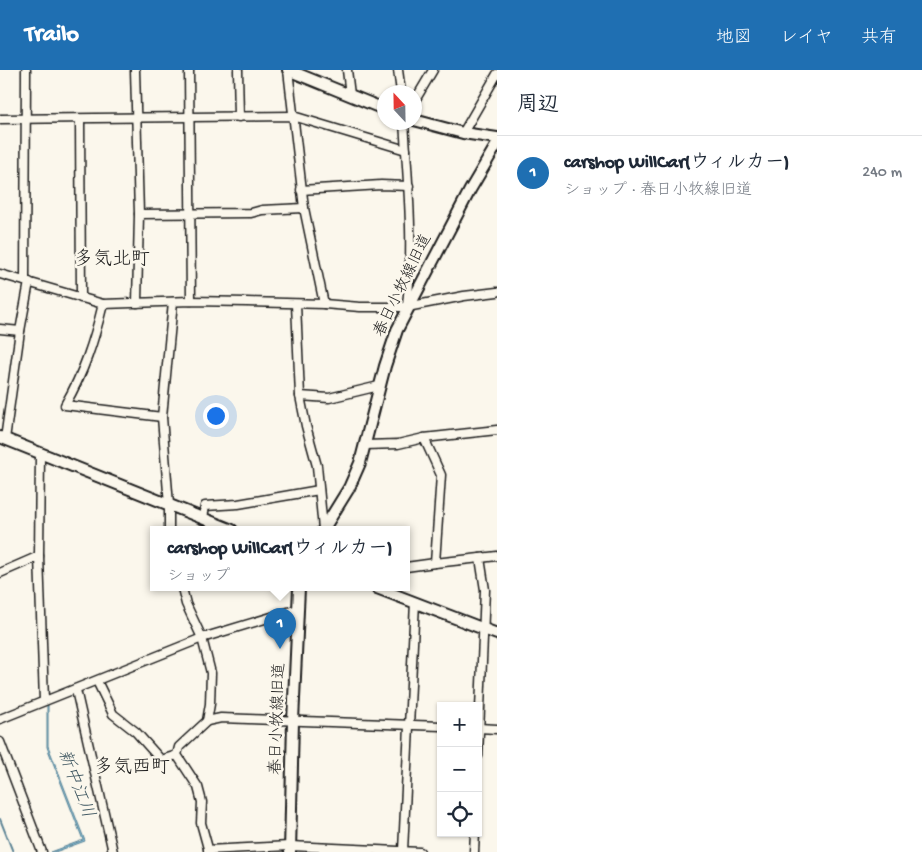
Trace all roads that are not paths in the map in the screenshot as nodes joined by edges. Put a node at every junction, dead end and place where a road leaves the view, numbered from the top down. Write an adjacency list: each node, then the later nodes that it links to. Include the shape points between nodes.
1 (26, 70): 19 (street)
2 (134, 70): 17 (street)
3 (188, 70): 15 (street)
4 (238, 70): 16 (street)
5 (288, 70): 12 (street); 14 (street)
6 (347, 70): 12 (street)
7 (398, 70): 10 (street)
8 (433, 70): 11 (street)
9 (497, 74): 23 (street)
10 (400, 85)
11 (422, 89)
12 (350, 95): 13 (street)
13 (377, 106)
14 (293, 116): 16 (street); 26 (street); 28 (street)
15 (189, 117): 16 (street); 17 (street); 31 (street)
16 (239, 117)
17 (135, 118): 20 (street); 30 (street)
18 (0, 119): 19 (street)
19 (25, 119): 20 (street); 33 (street)
20 (80, 119): 35 (street)
21 (422, 122): 23 (street)
22 (405, 130): 26 (street)
23 (463, 133): 24 (street)
24 (497, 138)
25 (497, 144): 42 (street, 春日小牧線旧道)
26 (406, 150): 27 (street)
27 (409, 186): 28 (street); 42 (street, via 410,287)
28 (301, 190): 29 (street)
29 (304, 208): 31 (street); 41 (street)
30 (139, 214): 31 (street); 38 (street)
31 (191, 214): 36 (street)
32 (0, 274): 33 (street)
33 (27, 282): 35 (street); 44 (street)
34 (497, 292): 42 (street)
35 (82, 298): 39 (street)
36 (191, 301): 37 (street); 40 (street)
37 (173, 302): 38 (street); 47 (street)
38 (136, 303): 39 (street)
39 (103, 304): 47 (street, via 79,381 65,405)
40 (296, 304): 41 (street); 46 (street)
41 (324, 304): 42 (street, via 360,308)
42 (407, 307): 45 (street, 春日小牧線旧道, via 390,347)
43 (0, 329): 44 (street)
44 (20, 331): 49 (street)
45 (379, 386): 46 (street, via 329,398); 51 (street, 春日小牧線旧道)
46 (300, 396): 53 (street)
47 (162, 417): 54 (street)
48 (497, 430): 50 (street)
49 (2, 438): 52 (street)
50 (424, 438): 51 (street, via 398,444); 63 (street, via 441,475)
51 (365, 444): 59 (street, 春日小牧線旧道, via 352,483)
52 (40, 454): 54 (street); 60 (street)
53 (320, 490): 55 (street, via 238,504 205,506); 58 (street)
54 (169, 505): 55 (street); 56 (street)
55 (204, 518): 57 (street)
56 (169, 526)
57 (223, 526)
58 (323, 526)
59 (325, 526)
60 (39, 556): 65 (street); 76 (street)
61 (497, 556): 62 (street)
62 (480, 558): 63 (street); 71 (street, via 485,590)
63 (435, 563): 64 (street)
64 (410, 566)
65 (0, 573)
66 (183, 591): 73 (street)
67 (299, 591): 70 (street, 春日小牧線旧道)
68 (398, 592): 69 (street)
69 (415, 602): 71 (street); 81 (street)
70 (298, 609): 73 (street); 80 (street, 春日小牧線旧道)
71 (483, 628): 72 (street); 77 (street)
72 (497, 634)
73 (202, 638): 74 (street); 79 (street, via 211,673)
74 (97, 681): 75 (street); 86 (street, via 113,714 136,732 161,760)
75 (76, 690): 76 (street); 92 (street)
76 (44, 701): 78 (street)
77 (480, 702)
78 (0, 719)
79 (207, 721): 80 (street, via 222,718); 86 (street, via 179,747)
80 (293, 721): 81 (street); 88 (street, 春日小牧線旧道)
81 (408, 725): 82 (street); 90 (street)
82 (437, 726)
83 (482, 728): 84 (street)
84 (497, 729)
85 (0, 742): 91 (street)
86 (177, 755): 89 (street, via 198,787 202,802 201,823)
87 (475, 837): 94 (street)
88 (290, 849): 89 (street); 90 (street)
89 (208, 851)
90 (403, 851): 93 (street)
91 (42, 852)
92 (113, 852)
93 (420, 852)
94 (474, 852)

